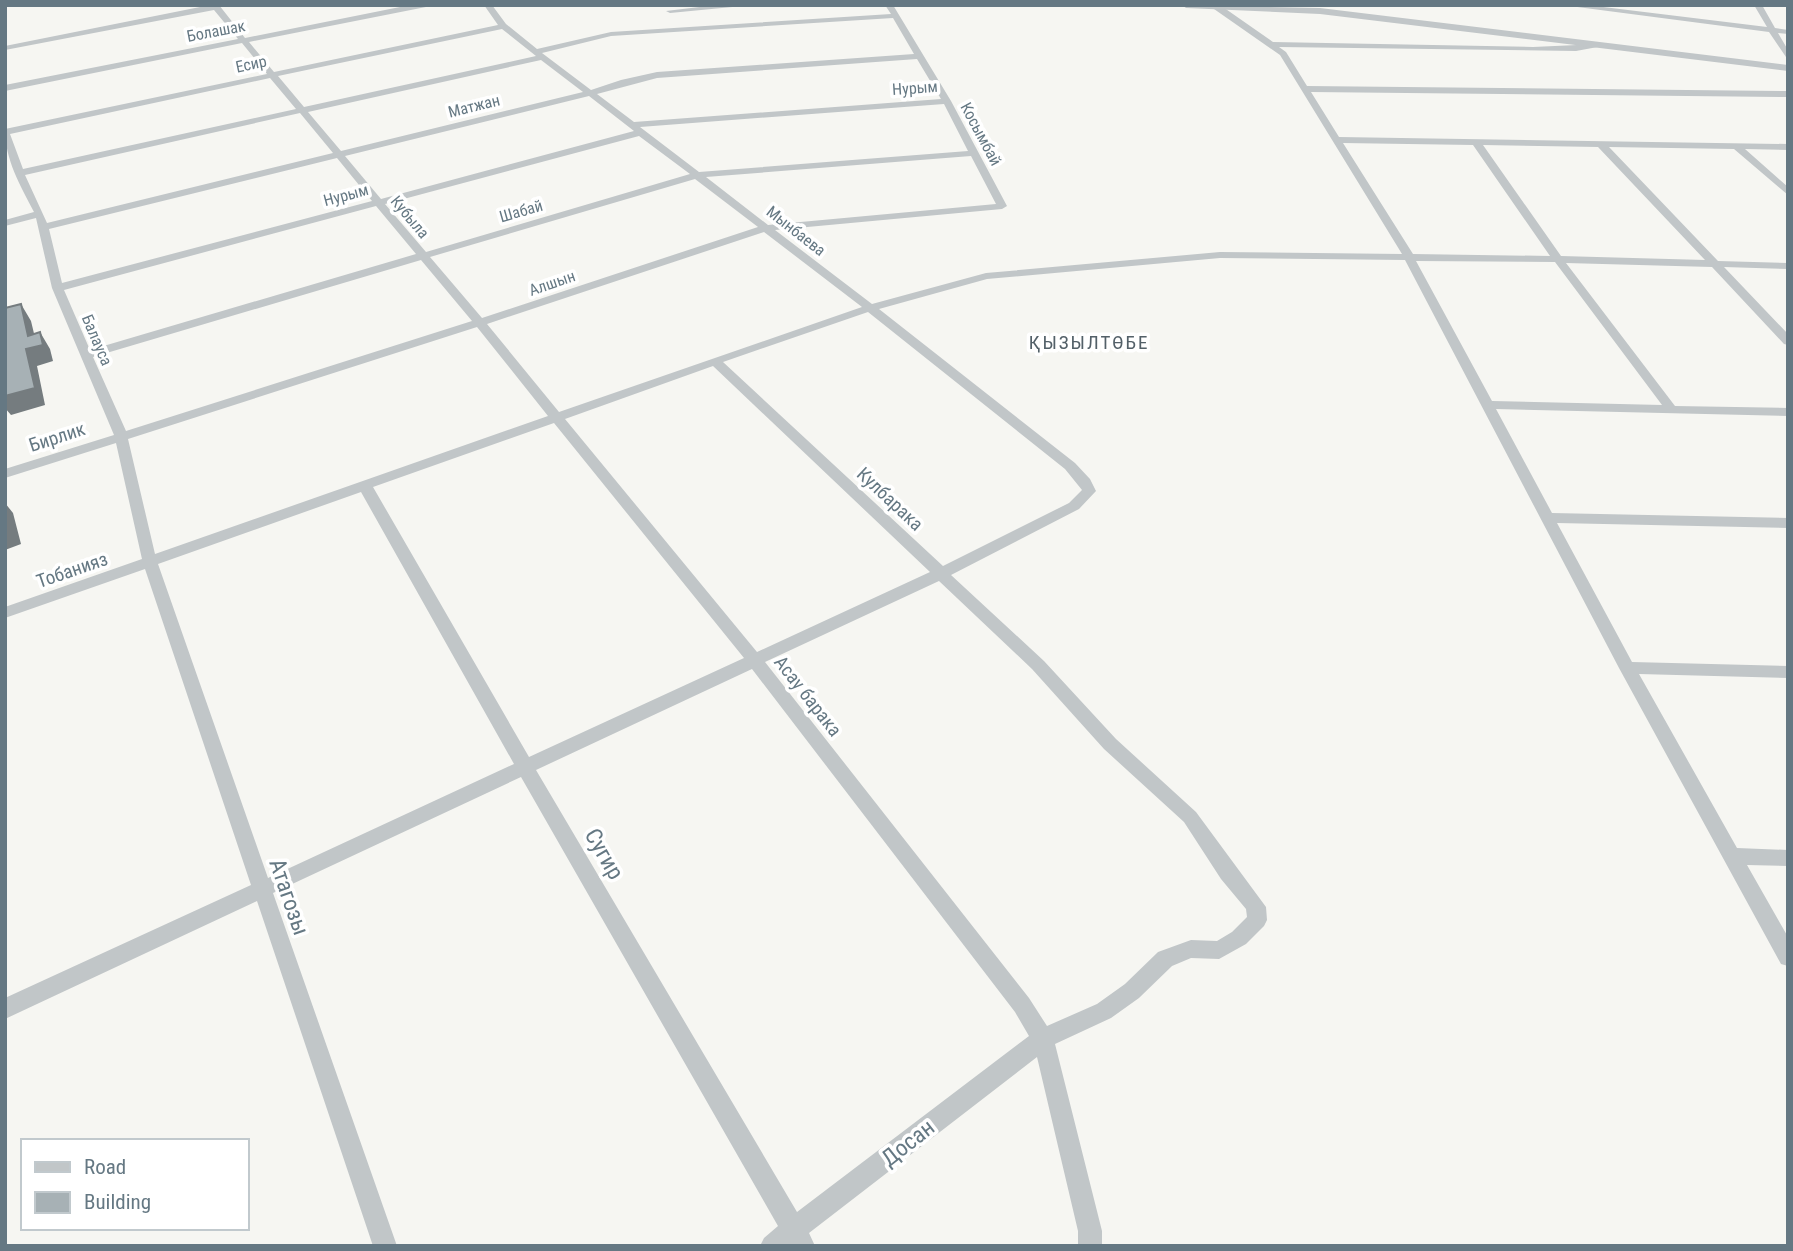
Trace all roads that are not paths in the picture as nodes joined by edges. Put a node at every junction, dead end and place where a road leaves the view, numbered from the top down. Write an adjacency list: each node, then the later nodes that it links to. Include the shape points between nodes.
1 (432, 5): 10 (street, Болашак)
2 (488, 5): 14 (street, Мынбаева)
3 (749, 5): 9 (street)
4 (889, 5): 13 (street, Косымбай)
5 (1186, 5): 11 (street)
6 (1566, 5): 15 (street)
7 (1758, 5): 15 (street)
8 (215, 6): 17 (street, Кубыла); 20 (street)
9 (717, 6): 12 (street)
10 (401, 7): 17 (street, Болашак)
11 (1221, 7): 18 (street); 19 (street, via 1320,11)
12 (670, 11)
13 (895, 16): 21 (street, via 611,34); 22 (street, Косымбай)
14 (503, 26): 21 (street, Мынбаева); 25 (street, Есир)
15 (1772, 30): 16 (street); 23 (street)
16 (1788, 32)
17 (243, 40): 25 (street, Кубыла); 26 (street, Болашак)
18 (1271, 44): 19 (street); 27 (street, via 1283,54)
19 (1599, 46): 24 (street)
20 (5, 48)
21 (539, 55): 28 (street, Мынбаева); 31 (street)
22 (918, 56): 28 (street, Матжан, via 657,75); 30 (street, Косымбай)
23 (1788, 58)
24 (1788, 68)
25 (271, 74): 31 (street, Кубыла); 33 (street, Есир)
26 (5, 88)
27 (1305, 89): 29 (street); 34 (street)
28 (592, 93): 32 (street, Мынбаева); 40 (street, Матжан)
29 (1788, 94)
30 (947, 101): 32 (street, Нурым); 39 (street, Косымбай)
31 (302, 111): 40 (street, Кубыла); 41 (street)
32 (638, 129): 42 (street, Мынбаева); 44 (street, Нурым)
33 (5, 132): 41 (street, Балауса)
34 (1336, 140): 35 (street); 51 (street)
35 (1475, 141): 36 (street); 52 (street)
36 (1600, 143): 37 (street); 53 (street)
37 (1736, 146): 38 (street); 43 (street)
38 (1788, 146)
39 (975, 153): 42 (street, Шабай); 45 (street, Косымбай)
40 (337, 155): 44 (street, Кубыла); 48 (street, Матжан)
41 (19, 173): 46 (street, Балауса)
42 (698, 175): 49 (street, Мынбаева); 50 (street, Шабай)
43 (1788, 192)
44 (378, 203): 50 (street, Кубыла); 55 (street, Нурым)
45 (1002, 206): 49 (street, Алшын)
46 (40, 214): 47 (street); 48 (street, Балауса)
47 (5, 223)
48 (43, 227): 55 (street, Балауса)
49 (765, 228): 56 (street, Мынбаева); 57 (street, Алшын)
50 (423, 256): 57 (street, Кубыла); 59 (street, Шабай)
51 (1409, 257): 52 (street, Тобанияз); 56 (street, Тобанияз, via 1220,255 1047,270 986,276); 61 (street)
52 (1558, 259): 53 (street, Тобанияз); 62 (street)
53 (1716, 265): 54 (street, Тобанияз); 58 (street)
54 (1788, 266)
55 (58, 288): 59 (street, Балауса)
56 (870, 309): 60 (street, Тобанияз); 71 (street, Мынбаева, via 1070,466 1089,491 1074,506)
57 (479, 324): 64 (street, Кубыла); 65 (street, Алшын)
58 (1788, 341)
59 (86, 355): 65 (street, Балауса)
60 (716, 361): 64 (street, Тобанияз); 71 (street, Кулбарака)
61 (1486, 405): 62 (street); 68 (street)
62 (1671, 409): 63 (street)
63 (1788, 412)
64 (556, 417): 67 (street, Тобанияз); 73 (street, Асау барака)
65 (121, 436): 66 (street, Бирлик); 70 (street, Балауса)
66 (5, 474)
67 (365, 486): 70 (street, Тобанияз); 77 (street, Сугир)
68 (1548, 518): 69 (street); 75 (street)
69 (1788, 523)
70 (150, 563): 72 (street, Тобанияз); 80 (street, Атагозы)
71 (942, 573): 73 (street); 74 (street, Кулбарака)
72 (5, 613)
73 (754, 660): 77 (street); 83 (street, Асау барака, via 1022,1005)
74 (1038, 665): 83 (street, Досан, via 1110,744 1191,817 1256,907 1257,920 1239,939 1219,950 1191,949 1165,959 1104,1011)
75 (1627, 668): 76 (street); 78 (street)
76 (1788, 672)
77 (525, 767): 80 (street); 84 (street, Сугир)
78 (1731, 856): 79 (street); 81 (street)
79 (1788, 858)
80 (261, 890): 82 (street); 85 (street, Атагозы)
81 (1788, 957)
82 (5, 1009)
83 (1043, 1039): 84 (street, Досан); 87 (street, Асау барака)
84 (798, 1238): 86 (street, Досан)
85 (385, 1246)
86 (772, 1246)
87 (1090, 1246)

